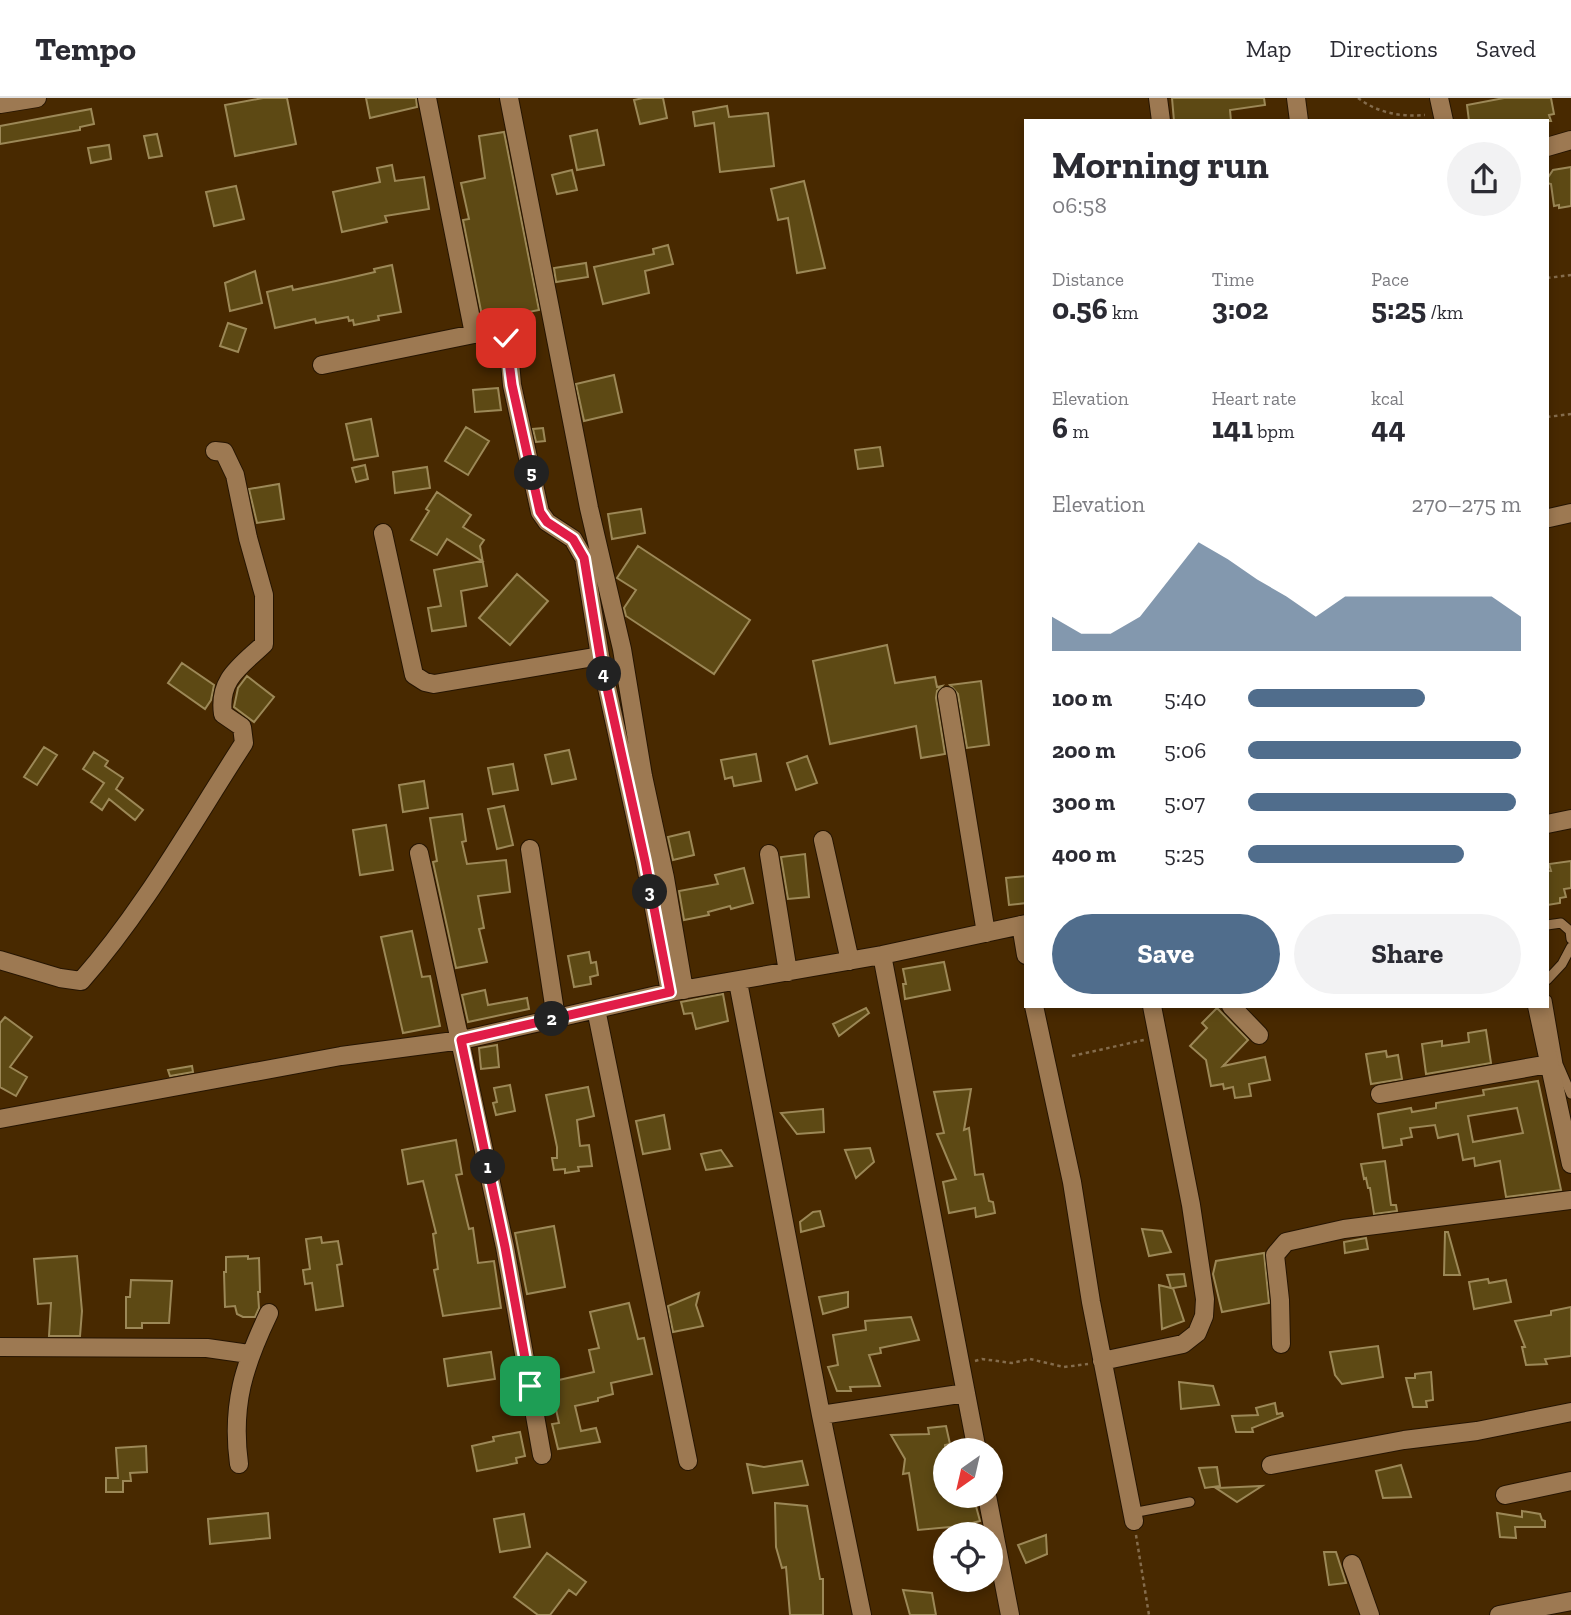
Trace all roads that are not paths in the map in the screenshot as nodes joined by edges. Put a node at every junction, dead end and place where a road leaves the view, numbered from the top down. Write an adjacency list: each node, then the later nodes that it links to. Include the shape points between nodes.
1 (37, 98): 6 (street)
2 (427, 98): 11 (street)
3 (509, 98): 36 (street, via 589,508 622,649 665,878)
4 (1158, 98): 7 (street)
5 (1296, 98): 8 (street)
6 (0, 104)
7 (1161, 119)
8 (1299, 119)
9 (1571, 140): 10 (street)
10 (1549, 146)
11 (474, 334): 12 (street); 17 (street, via 499,331 506,338 540,512 573,539 584,558)
12 (322, 365)
13 (215, 451): 31 (street, via 224,452 235,475 264,595 264,644 228,679 221,699 223,714 242,727 244,743 155,881 81,981)
14 (1571, 513): 15 (street)
15 (1549, 518)
16 (383, 533): 17 (street, via 414,675 420,680 434,684)
17 (600, 656): 36 (street)
18 (947, 696): 27 (street)
19 (1571, 819): 20 (street)
20 (1549, 824)
21 (823, 839): 32 (street)
22 (530, 849): 43 (street)
23 (419, 853): 45 (street)
24 (769, 854): 33 (street)
25 (1023, 925): 27 (street)
26 (1549, 925): 28 (lane, via 1561,923)
27 (986, 933): 30 (street)
28 (1571, 939)
29 (1571, 947): 34 (lane)
30 (882, 955): 32 (street); 57 (street)
31 (0, 960)
32 (850, 961): 33 (street)
33 (788, 972): 35 (street)
34 (1549, 978)
35 (738, 982): 36 (street); 59 (street)
36 (677, 991): 42 (street)
37 (1034, 1008): 56 (street, via 1072,1182)
38 (1153, 1008): 56 (street, via 1191,1205 1204,1316 1197,1333 1184,1344)
39 (1233, 1008): 44 (street)
40 (1537, 1008): 46 (street)
41 (1548, 1008): 48 (lane, via 1558,1063)
42 (596, 1009): 43 (street); 62 (street)
43 (556, 1018): 45 (street)
44 (1259, 1035)
45 (461, 1040): 49 (street, via 341,1056); 61 (street, via 505,1247)
46 (1549, 1064): 47 (street); 50 (street)
47 (1380, 1094)
48 (1571, 1094)
49 (0, 1119)
50 (1571, 1164)
51 (1571, 1200): 53 (street, via 1345,1228 1286,1242 1275,1255)
52 (269, 1313): 55 (street)
53 (1281, 1344)
54 (0, 1347): 55 (street, via 207,1348)
55 (249, 1354): 63 (street, via 238,1400 235,1437)
56 (1102, 1361): 69 (street)
57 (966, 1393): 59 (street); 60 (street)
58 (1571, 1412): 64 (street)
59 (821, 1415): 72 (street)
60 (975, 1438)
61 (542, 1455)
62 (688, 1461)
63 (239, 1464)
64 (1271, 1465)
65 (1571, 1481): 66 (street)
66 (1505, 1495)
67 (1190, 1502): 69 (lane)
68 (988, 1508): 73 (street)
69 (1133, 1517)
70 (1352, 1564): 74 (street)
71 (1571, 1601): 75 (street)
72 (862, 1615)
73 (1010, 1615)
74 (1370, 1615)
75 (1499, 1615)

